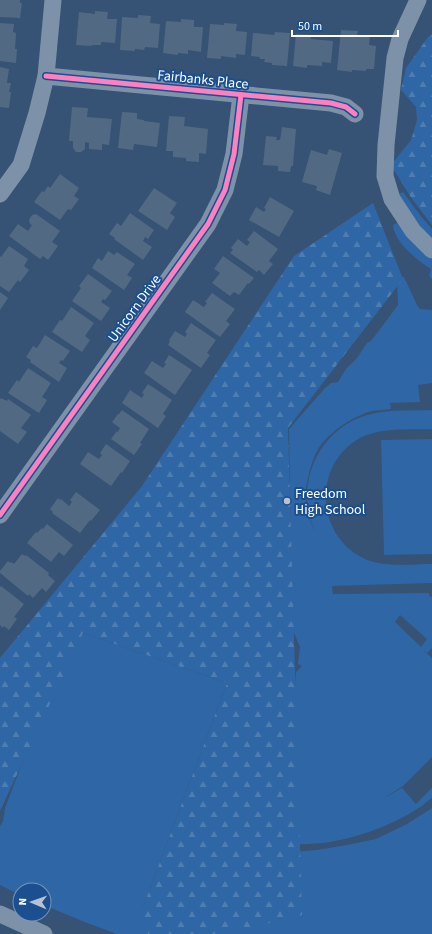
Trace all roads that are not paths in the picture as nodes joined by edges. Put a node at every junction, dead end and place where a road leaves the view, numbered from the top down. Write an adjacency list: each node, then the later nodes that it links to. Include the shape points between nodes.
1 (53, 0): 3 (street)
2 (418, 0): 7 (street, via 400,39 395,58 385,176 392,199 413,231)
3 (46, 76): 4 (street, Fairbanks Place); 6 (street, via 21,165)
4 (241, 95): 5 (street, Fairbanks Place, via 331,103 346,107); 8 (street, Unicorn Drive, via 234,154 225,190 208,224)
5 (355, 114)
6 (0, 194)
7 (432, 250)
8 (0, 515)
9 (0, 914): 10 (street)
10 (44, 934)

